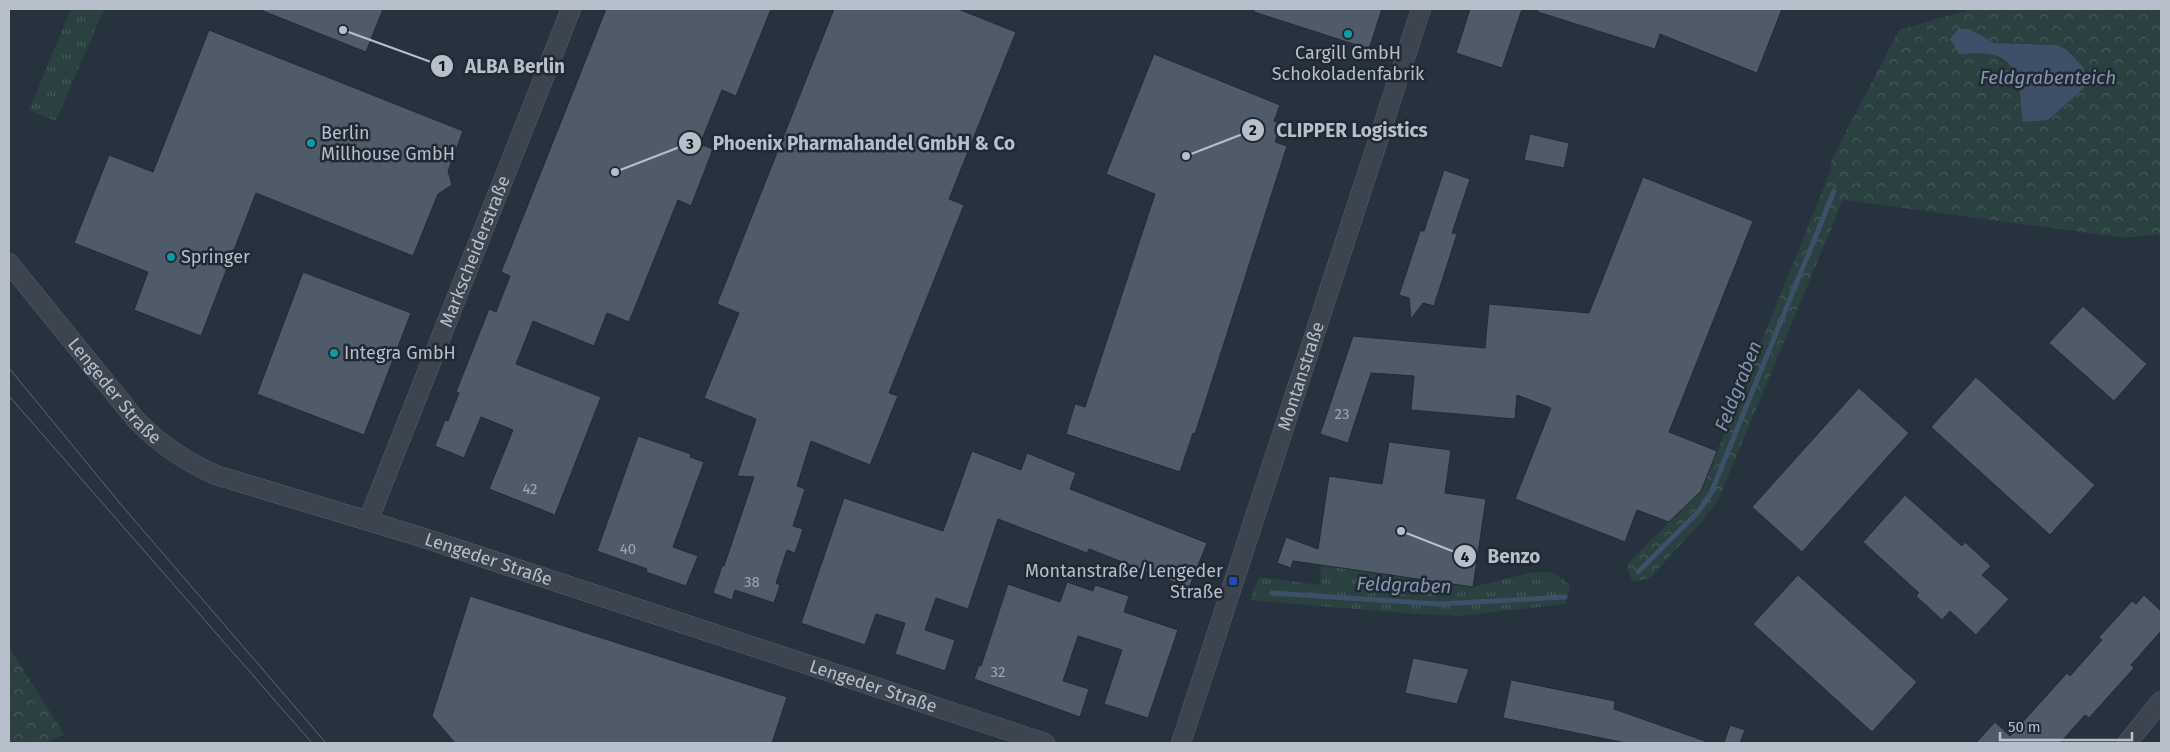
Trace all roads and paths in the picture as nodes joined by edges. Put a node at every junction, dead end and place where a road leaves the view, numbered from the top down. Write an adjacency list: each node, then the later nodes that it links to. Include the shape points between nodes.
1 (571, 9): 4 (street, Markscheiderstraße)
2 (1421, 9): 7 (street, Montanstraße)
3 (9, 263): 4 (street, Lengeder Straße, via 137,422 190,464 275,494)
4 (368, 521): 6 (street, Lengeder Straße)
5 (2161, 701): 8 (street)
6 (1045, 743)
7 (1181, 743)
8 (2127, 743)

